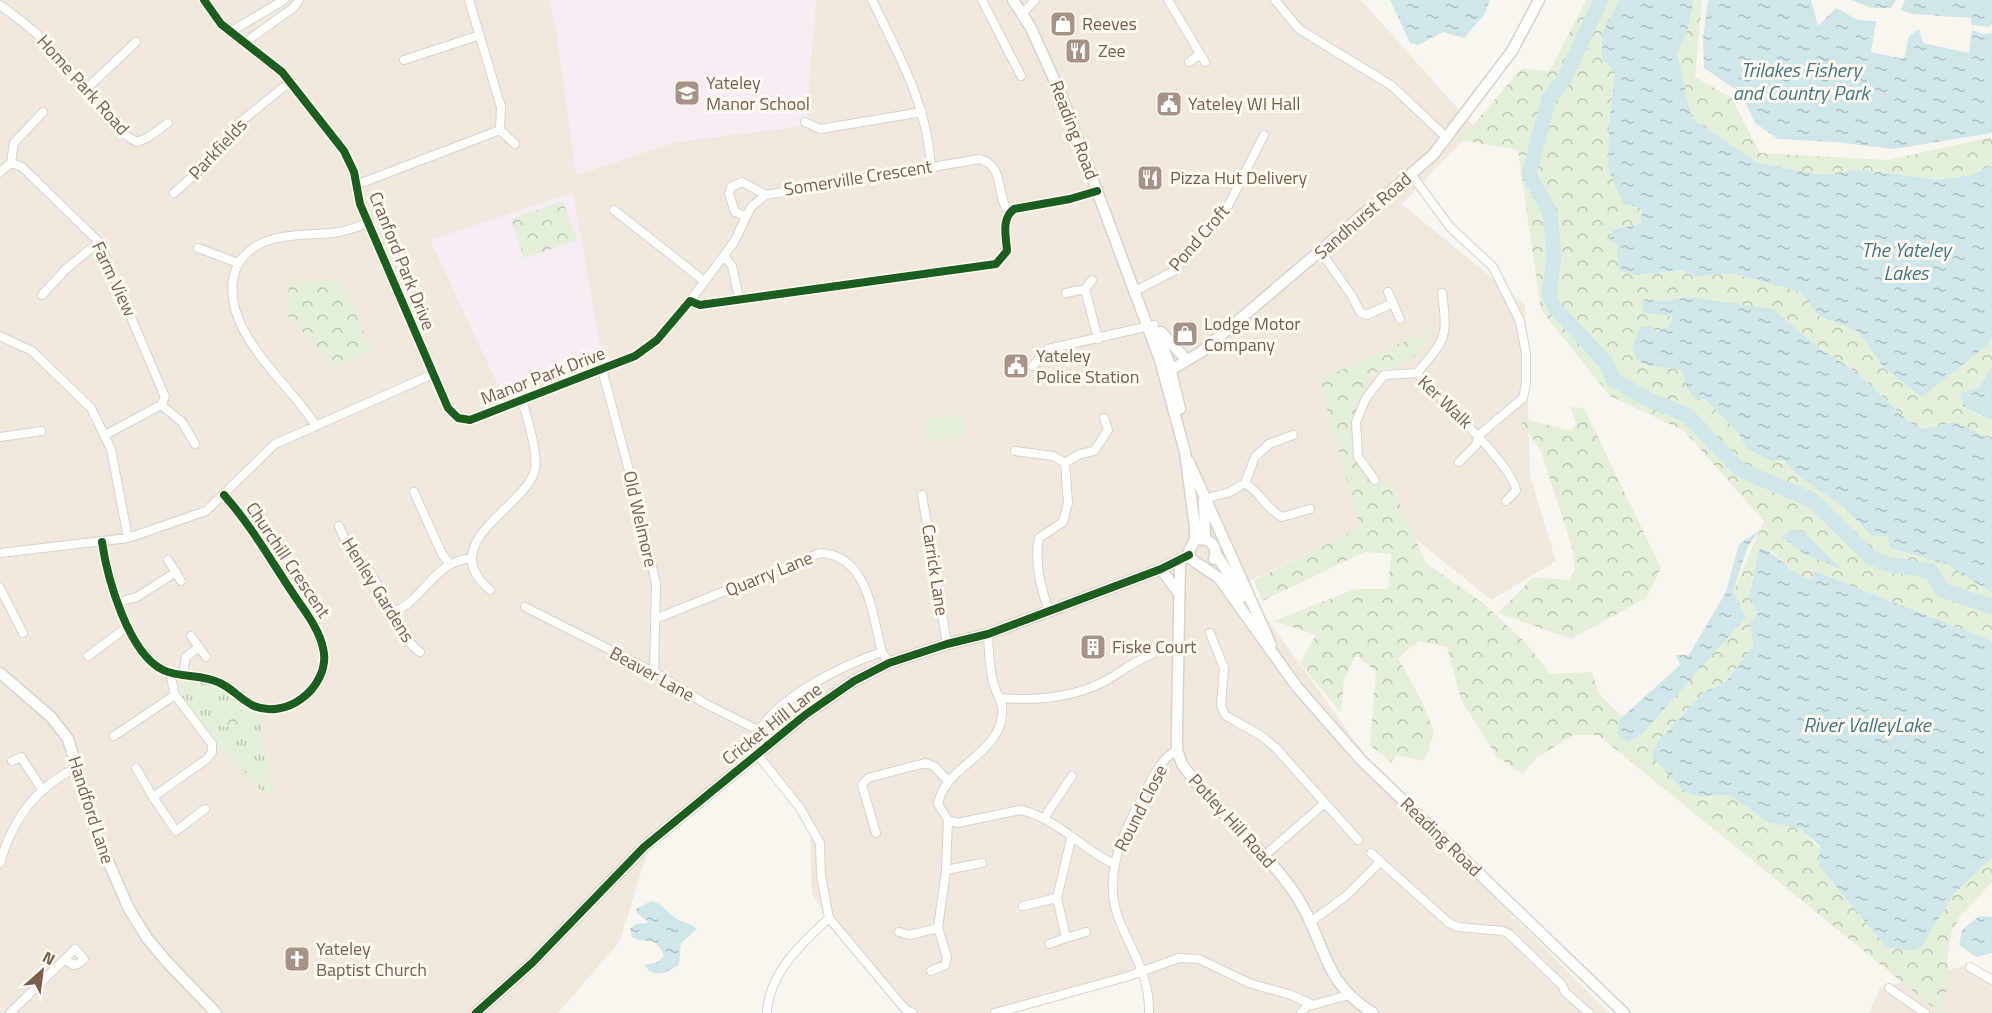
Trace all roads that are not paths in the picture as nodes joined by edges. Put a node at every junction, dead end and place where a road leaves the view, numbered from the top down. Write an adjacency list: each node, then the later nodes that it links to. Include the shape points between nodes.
1 (204, 0): 14 (street, Cranford Park Drive)
2 (284, 0): 14 (street)
3 (299, 0): 17 (street)
4 (469, 0): 15 (street)
5 (872, 0): 24 (street, via 918,95)
6 (982, 0): 20 (street)
7 (1013, 0): 13 (street, Reading Road)
8 (1035, 0): 13 (street)
9 (1168, 0): 19 (street, via 1203,58)
10 (1275, 0): 29 (street, via 1299,29 1392,86)
11 (1539, 0): 29 (street, Sandhurst Road, via 1512,51)
12 (0, 5): 22 (street, Home Park Road, via 57,54)
13 (1022, 14): 36 (street, Reading Road, via 1051,71)
14 (230, 32): 17 (street, Cranford Park Drive)
15 (480, 35): 18 (street); 27 (street, via 501,107)
16 (136, 42): 22 (street)
17 (244, 43): 21 (street, Cranford Park Drive)
18 (404, 60)
19 (1189, 62)
20 (1021, 75)
21 (290, 82): 35 (street, Cranford Park Drive, via 344,151); 37 (street, Parkfields, via 234,128 221,151)
22 (86, 90): 26 (street, Home Park Road, via 125,136 137,142)
23 (43, 112): 31 (street, via 14,143)
24 (922, 112): 25 (street, via 820,129); 32 (street)
25 (805, 122)
26 (168, 123)
27 (500, 130): 30 (street); 35 (street)
28 (1264, 135): 51 (street, Pond Croft, via 1228,206 1174,271)
29 (1447, 138): 34 (street, Sandhurst Road)
30 (515, 144)
31 (11, 163): 33 (street); 43 (street, Farm View, via 21,166)
32 (931, 166): 38 (street, Somerville Crescent); 40 (street, Somerville Crescent, via 980,159 989,162 996,170 1003,205)
33 (0, 172)
34 (1411, 174): 45 (street, Sandhurst Road); 76 (street, via 1450,227 1493,267 1520,321 1526,354 1523,398)
35 (357, 185): 42 (street, Cranford Park Drive)
36 (1097, 191): 40 (street); 51 (street, Reading Road)
37 (174, 193)
38 (766, 195): 41 (street, Somerville Crescent); 41 (street, via 736,182 729,194 735,212)
39 (614, 210): 49 (street)
40 (1009, 213): 56 (street, via 1005,224 1007,250 996,264)
41 (745, 216): 46 (street, Somerville Crescent)
42 (368, 222): 47 (street, via 343,234 280,236 263,242); 68 (street, Cranford Park Drive)
43 (99, 242): 55 (street, via 66,268); 70 (street, Farm View, via 165,397)
44 (198, 248): 47 (street)
45 (1321, 252): 58 (street, via 1360,312 1367,315); 63 (street, Sandhurst Road)
46 (724, 256): 49 (street, Somerville Crescent); 56 (street, via 732,266)
47 (238, 263): 72 (street, via 232,280 232,301 240,322 262,358)
48 (1092, 280): 50 (street)
49 (704, 281): 57 (street, Somerville Crescent)
50 (1085, 290): 52 (street); 62 (street)
51 (1136, 291): 60 (street, Reading Road)
52 (1066, 292)
53 (1388, 292): 58 (street)
54 (1442, 294): 67 (street, via 1444,341)
55 (42, 295)
56 (738, 298): 57 (street, via 700,304)
57 (690, 301): 66 (street, Manor Park Drive, via 657,340 635,356)
58 (1393, 303): 59 (street)
59 (1400, 318)
60 (1151, 326): 62 (street); 63 (street); 65 (street, Reading Road)
61 (0, 336): 74 (street, via 32,351 54,369 92,408)
62 (1098, 339): 64 (street, via 1048,349)
63 (1186, 357): 65 (street, Sandhurst Road)
64 (1033, 366)
65 (1166, 367): 80 (street, Reading Road, via 1180,411)
66 (602, 369): 69 (street, Manor Park Drive); 112 (street, Old Welmore, via 656,584)
67 (1417, 373): 76 (street, Ker Walk); 83 (street, Ker Walk, via 1384,375 1359,412 1358,457)
68 (433, 374): 69 (street, Manor Park Drive, via 447,408 458,418 470,420); 72 (street)
69 (522, 400): 97 (street, via 536,460 534,474 478,538)
70 (161, 405): 74 (street); 78 (street, via 182,422)
71 (1104, 418): 82 (street, via 1108,430 1094,451)
72 (316, 426): 86 (street, via 275,444)
73 (41, 432): 77 (street)
74 (105, 435): 92 (street)
75 (1293, 435): 84 (street, via 1269,444 1255,457)
76 (1479, 435): 81 (street, via 1476,446); 89 (street, Ker Walk, via 1515,486 1516,491)
77 (0, 437)
78 (195, 444)
79 (1014, 451): 82 (street, via 1053,456)
80 (1185, 452): 88 (street, Reading Road); 93 (street, Reading Road)
81 (1459, 462)
82 (1065, 463): 110 (street, via 1068,503 1063,522 1039,538 1036,550)
83 (1375, 480)
84 (1245, 483): 88 (street); 90 (street, via 1260,493 1270,511 1282,517)
85 (414, 492): 100 (street)
86 (224, 495): 92 (street, via 206,511); 130 (street, Churchill Crescent, via 318,633 324,663 308,694 292,706 268,709 255,707 220,683)
87 (922, 495): 119 (street, Carrick Lane)
88 (1204, 500): 93 (street, Reading Road); 113 (street, Reading Road, via 1214,514)
89 (1506, 501)
90 (1310, 509)
91 (339, 526): 111 (street, Henley Gardens, via 344,541 369,572)
92 (128, 538): 94 (street)
93 (1200, 540): 96 (street, Reading Road, via 1213,543); 98 (street, Reading Road)
94 (102, 542): 95 (street); 108 (street)
95 (0, 553)
96 (1216, 554): 101 (street, via 1210,564); 113 (street, Reading Road)
97 (472, 558): 100 (street); 106 (street, via 478,577)
98 (1185, 558): 101 (street, Reading Road); 102 (street, Cricket Hill Lane); 107 (street)
99 (168, 560): 103 (street)
100 (449, 563): 111 (street, via 404,608)
101 (1202, 565): 126 (street, Reading Road, via 1226,585)
102 (1161, 569): 107 (street); 110 (street, Cricket Hill Lane)
103 (176, 572): 104 (street); 108 (street, via 137,597)
104 (181, 581)
105 (0, 588): 115 (street)
106 (490, 590)
107 (1178, 591): 136 (street)
108 (118, 602): 114 (street)
109 (525, 608): 128 (street, Beaver Lane)
110 (1049, 611): 117 (street, Cricket Hill Lane)
111 (391, 613): 121 (street, Henley Gardens, via 400,631)
112 (655, 619): 122 (street, Quarry Lane, via 820,553 828,554 848,563 860,575); 128 (street, Old Welmore)
113 (1263, 624): 126 (street, Reading Road)
114 (126, 627): 124 (street); 129 (street, via 154,665)
115 (23, 633)
116 (1210, 633): 145 (street, via 1224,668 1221,706 1225,715 1276,748)
117 (988, 634): 119 (street, Cricket Hill Lane); 133 (street, via 994,687)
118 (191, 636): 120 (street)
119 (947, 644): 127 (street, Cricket Hill Lane)
120 (199, 647): 125 (street); 130 (street, via 186,657)
121 (420, 652)
122 (882, 652): 127 (street, Quarry Lane); 134 (street, Cricket Hill Lane, via 844,666 810,685)
123 (1152, 654): 133 (street, via 1105,681 1058,697 1033,701)
124 (88, 656)
125 (206, 657)
126 (1277, 662): 176 (street, Reading Road, via 1361,760)
127 (889, 663): 137 (street, Cricket Hill Lane, via 854,681)
128 (654, 672): 134 (street, Beaver Lane)
129 (170, 673): 130 (street, Churchill Crescent); 132 (street)
130 (183, 673)
131 (0, 674): 139 (street, Handford Lane, via 51,717 68,739)
132 (175, 695): 135 (street); 144 (street, via 212,744 212,752)
133 (1001, 698): 142 (street, via 1002,716 997,732)
134 (758, 730): 137 (street, via 754,742)
135 (114, 736)
136 (1177, 750): 153 (street, Potley Hill Road, via 1192,777); 157 (street, Round Close, via 1164,760 1146,791 1127,826)
137 (758, 753): 161 (street, via 800,808 820,843 820,876); 179 (street, Cricket Hill Lane, via 644,848 532,963)
138 (12, 761): 143 (street, via 21,757)
139 (78, 767): 143 (street); 178 (street, Handford Lane, via 98,838 129,909 167,962)
140 (136, 768): 144 (street)
141 (1072, 776): 147 (street)
142 (948, 782): 148 (street, via 938,804); 149 (street, via 934,766 925,763 868,778 862,785 863,793)
143 (41, 788): 156 (street, via 18,819)
144 (153, 797): 146 (street, via 176,831)
145 (1325, 803): 151 (street); 153 (street)
146 (205, 809)
147 (1044, 819): 148 (street, via 1020,810 957,823); 150 (street)
148 (948, 820): 158 (street)
149 (876, 832)
150 (1071, 839): 157 (street); 159 (street)
151 (1358, 840)
152 (1371, 853): 155 (street)
153 (1264, 856): 162 (street, Potley Hill Road, via 1300,902)
154 (982, 862): 158 (street)
155 (1380, 862): 162 (street, via 1346,896); 186 (street, via 1449,923 1509,934)
156 (0, 863)
157 (1114, 864): 170 (street, Round Close, via 1113,901)
158 (946, 870): 163 (street)
159 (1057, 898): 160 (street); 166 (street)
160 (1023, 906)
161 (829, 918): 180 (street, via 799,946 781,971 767,1000); 181 (street, via 905,1009)
162 (1309, 923): 174 (street, Potley Hill Road, via 1328,968)
163 (938, 928): 164 (street, via 909,935); 171 (street, via 945,965)
164 (900, 932)
165 (1086, 933): 166 (street)
166 (1066, 938): 167 (street)
167 (1049, 944)
168 (66, 960): 177 (street)
169 (1970, 967): 172 (street)
170 (1143, 970): 175 (street, via 1179,958 1199,959 1249,983); 182 (street); 183 (street, Round Close)
171 (931, 971)
172 (1992, 980)
173 (1889, 988): 188 (street)
174 (1348, 995): 175 (street); 185 (street, Potley Hill Road)
175 (1309, 1004): 184 (street)
176 (1616, 1009): 187 (street, Reading Road)
177 (10, 1013)
178 (216, 1013)
179 (476, 1013)
180 (766, 1013)
181 (913, 1013)
182 (995, 1013)
183 (1149, 1013)
184 (1301, 1013)
185 (1373, 1013)
186 (1589, 1013)
187 (1624, 1013)
188 (1925, 1013)

